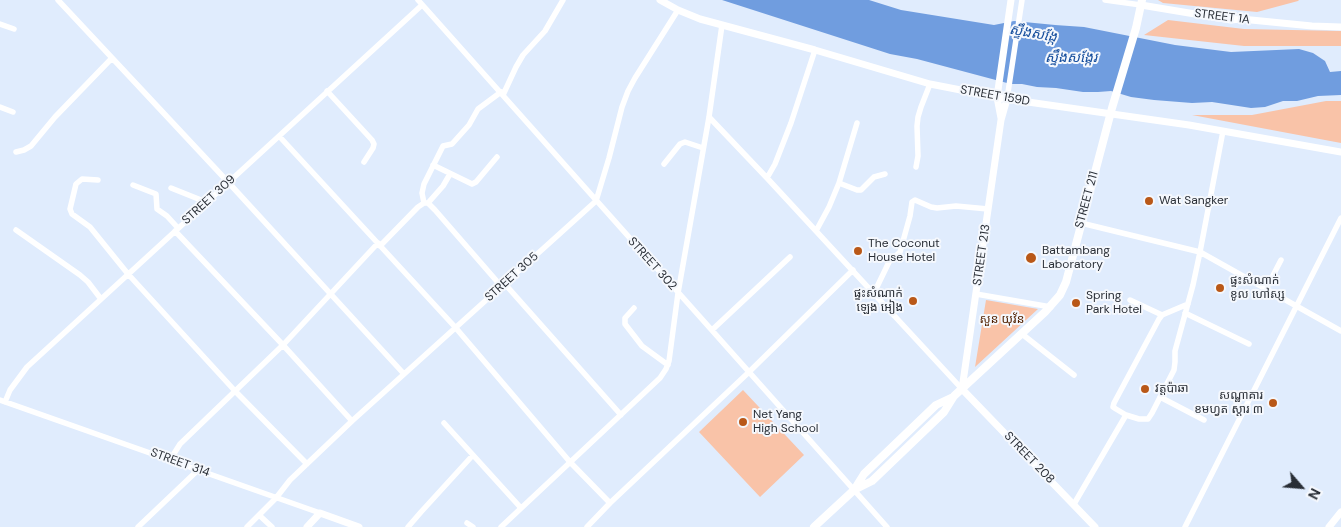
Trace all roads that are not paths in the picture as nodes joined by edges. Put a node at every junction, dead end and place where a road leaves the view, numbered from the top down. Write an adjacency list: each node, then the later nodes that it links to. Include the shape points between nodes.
1 (58, 0): 15 (street)
2 (563, 0): 18 (street, via 545,31 523,56)
3 (660, 0): 9 (street, STREET 159D)
4 (1012, 0): 19 (street, STREET 213)
5 (1022, 0): 20 (street, STREET 213)
6 (1105, 0): 8 (street, STREET 1A)
7 (420, 2): 17 (street, STREET 309); 18 (street, STREET 302)
8 (1141, 3): 12 (street, STREET 1A, via 1231,20); 22 (main road, STREET 211)
9 (678, 10): 11 (street, STREET 159D); 45 (street, via 628,91)
10 (0, 24): 13 (street)
11 (722, 25): 14 (street, STREET 159D); 24 (street)
12 (1341, 27)
13 (14, 29)
14 (815, 50): 16 (street, STREET 159D); 39 (street, via 791,123)
15 (112, 58): 30 (street, via 31,146); 41 (street)
16 (930, 84): 19 (street, STREET 159D); 36 (street, via 918,116)
17 (327, 91): 28 (street, STREET 309); 33 (street, via 372,140 373,148)
18 (502, 94): 35 (street, via 478,109 455,141 443,146); 45 (street, STREET 302)
19 (997, 97): 20 (street, STREET 159D); 25 (street, STREET 213)
20 (1007, 99): 22 (street, STREET 159D); 25 (street, STREET 213)
21 (0, 107): 23 (street)
22 (1111, 111): 27 (street, STREET 159D); 50 (main road, STREET 211)
23 (12, 112)
24 (708, 117): 29 (street); 39 (street)
25 (1001, 120): 48 (street, STREET 213)
26 (857, 123): 42 (street)
27 (1224, 131): 31 (street, STREET 159D); 55 (street)
28 (279, 136): 41 (street, STREET 309); 54 (street)
29 (703, 148): 34 (street, via 684,142); 62 (street)
30 (16, 152)
31 (1341, 152)
32 (497, 157): 37 (street, via 472,184)
33 (364, 162)
34 (664, 164)
35 (433, 165): 37 (street); 47 (street, via 422,193)
36 (916, 167)
37 (450, 174): 47 (street)
38 (884, 174): 42 (street, via 874,177 859,190)
39 (767, 178): 53 (street)
40 (98, 180): 59 (street, via 82,179 76,184 70,209 90,227)
41 (228, 182): 46 (street, STREET 309); 64 (street)
42 (839, 183): 53 (street)
43 (133, 185): 51 (street, via 156,194 157,209)
44 (171, 188): 46 (street)
45 (596, 201): 60 (street, STREET 305); 62 (street, STREET 302)
46 (206, 202): 51 (street, STREET 309)
47 (426, 203): 54 (street); 60 (street)
48 (988, 209): 63 (street, via 937,208 915,200 912,202 900,252 889,262); 65 (street, STREET 213)
49 (1341, 218): 70 (street)
50 (1081, 223): 55 (street); 69 (main road, STREET 211, via 1066,282)
51 (177, 229): 59 (street, STREET 309); 79 (street)
52 (16, 230): 66 (street, via 80,275)
53 (816, 231): 58 (street)
54 (379, 244): 64 (street); 74 (street)
55 (1200, 252): 61 (street); 68 (street)
56 (790, 257): 75 (street)
57 (1281, 260): 61 (street)
58 (853, 270): 63 (street); 81 (street)
59 (128, 274): 66 (street, STREET 309); 85 (street)
60 (503, 285): 74 (street, STREET 305); 88 (street)
61 (1266, 289): 70 (street)
62 (678, 293): 75 (street, STREET 302); 80 (street)
63 (874, 293): 84 (street)
64 (331, 294): 79 (street); 82 (street)
65 (976, 294): 69 (street); 84 (street, STREET 213)
66 (101, 299): 87 (street, STREET 309, via 27,367)
67 (1130, 300): 73 (street)
68 (1188, 304): 72 (street); 73 (street)
69 (1051, 306): 77 (main road, STREET 211)
70 (1296, 306): 76 (street); 117 (street)
71 (634, 308): 80 (street, via 625,318 625,324 642,346)
72 (1185, 313): 78 (street); 86 (street, via 1174,370)
73 (1162, 315): 89 (street, via 1114,403 1113,407)
74 (455, 328): 82 (street, STREET 305); 95 (street)
75 (712, 330): 81 (street, STREET 302)
76 (1341, 330)
77 (1022, 334): 83 (street); 84 (main road, STREET 211)
78 (1249, 344)
79 (283, 345): 85 (street); 90 (street)
80 (668, 365): 88 (street, via 664,374)
81 (749, 372): 98 (street, STREET 302); 100 (street)
82 (404, 374): 90 (street, STREET 305)
83 (1074, 375)
84 (962, 389): 98 (main road, STREET 211, via 944,412 872,481); 101 (street, STREET 208)
85 (235, 391): 94 (street, via 180,444); 96 (street)
86 (1160, 397): 89 (street, via 1148,419); 91 (street)
87 (2, 401): 94 (street, STREET 314)
88 (621, 415): 95 (street)
89 (1126, 415): 101 (street)
90 (352, 420): 96 (street, STREET 305)
91 (1204, 420)
92 (444, 423): 93 (street)
93 (473, 456): 102 (street); 111 (street)
94 (170, 460): 97 (street, STREET 314)
95 (570, 462): 100 (street); 102 (street)
96 (307, 464): 99 (street, STREET 305)
97 (198, 470): 99 (street, STREET 314); 106 (street)
98 (854, 490): 114 (main road, STREET 211); 115 (street, STREET 302)
99 (276, 498): 104 (street, STREET 314); 105 (street, STREET 305)
100 (610, 503): 113 (street)
101 (1074, 504): 116 (street, STREET 208)
102 (520, 508): 112 (street)
103 (1341, 512): 118 (street)
104 (320, 513): 109 (street); 110 (street, STREET 314)
105 (259, 515): 107 (street, STREET 305); 108 (street)
106 (138, 527)
107 (247, 527)
108 (272, 527)
109 (307, 527)
110 (359, 527)
111 (408, 527)
112 (501, 527)
113 (587, 527)
114 (814, 527)
115 (887, 527)
116 (1095, 527)
117 (1185, 527)
118 (1330, 527)

